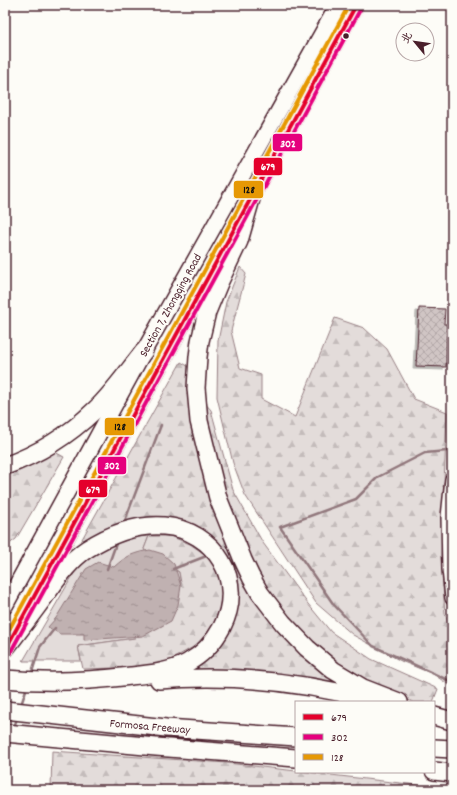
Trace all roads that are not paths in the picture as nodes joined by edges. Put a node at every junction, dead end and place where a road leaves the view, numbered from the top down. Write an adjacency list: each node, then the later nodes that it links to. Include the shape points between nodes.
1 (338, 5): 4 (main road, Section 7, Zhongqing Road)
2 (356, 5): 3 (main road, Section 7, Zhongqing Road)
3 (252, 199): 9 (main road, Section 7, Zhongqing Road); 13 (highway, via 239,241 207,312 198,356 196,388 199,421 218,498 251,577 283,624 333,670 363,688)
4 (144, 351): 5 (highway, via 96,409 73,429 50,446); 8 (main road, Section 7, Zhongqing Road)
5 (5, 466)
6 (452, 480): 7 (street, via 448,517)
7 (452, 598)
8 (5, 606)
9 (5, 649): 11 (highway, via 57,578 74,560 96,544 128,530 153,526 178,528 200,538 220,559 230,586 230,605 218,634 203,652 179,667 153,674)
10 (5, 679): 11 (highway)
11 (110, 679): 12 (highway, via 140,681 213,678 270,681 330,690)
12 (375, 701)
13 (396, 701)
14 (5, 710): 18 (highway, Formosa Freeway, via 166,728)
15 (435, 716): 16 (highway)
16 (452, 721)
17 (5, 733): 19 (highway, Formosa Freeway)
18 (295, 737)
19 (295, 758)

